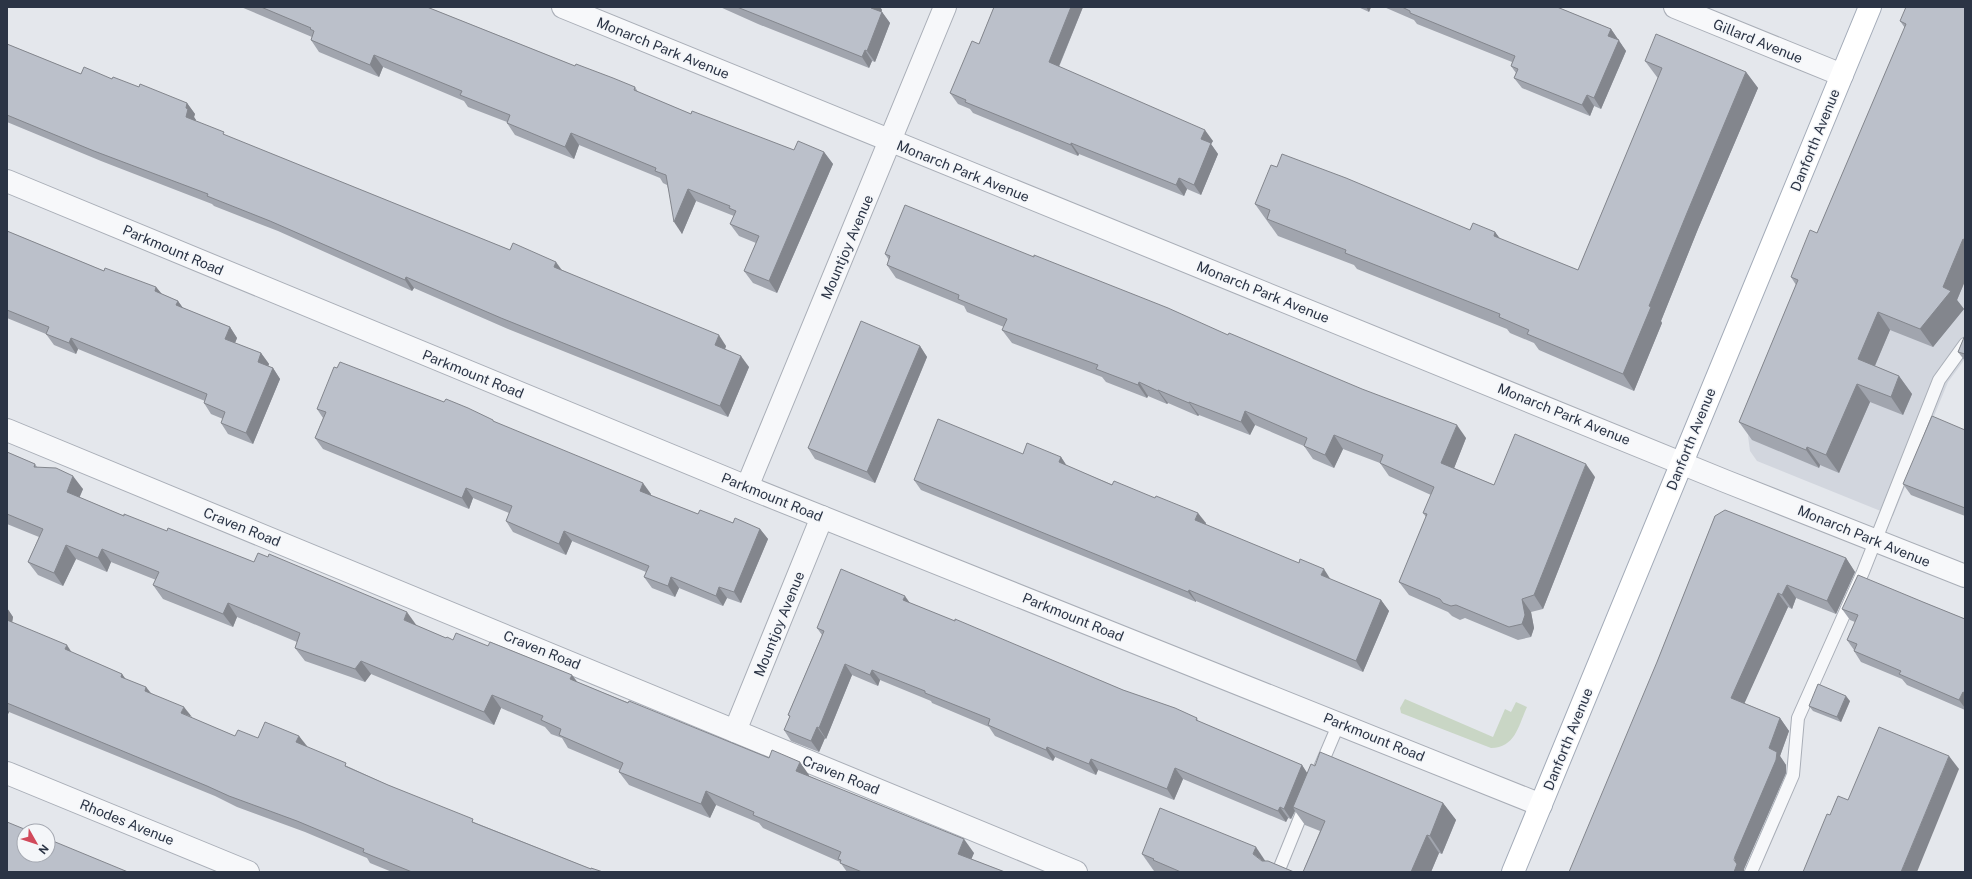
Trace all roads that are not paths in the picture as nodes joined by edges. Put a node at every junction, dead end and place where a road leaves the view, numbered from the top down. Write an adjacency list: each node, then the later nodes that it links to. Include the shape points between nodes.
1 (563, 7): 6 (street, Monarch Park Avenue)
2 (945, 7): 6 (street, Mountjoy Avenue)
3 (1675, 7): 5 (street, Gillard Avenue)
4 (1870, 7): 5 (main road, Danforth Avenue)
5 (1842, 75): 10 (main road, Danforth Avenue)
6 (890, 141): 10 (street, Monarch Park Avenue); 11 (street, Mountjoy Avenue)
7 (7, 181): 11 (street, Parkmount Road)
8 (1965, 344): 13 (lane, via 1939,380)
9 (7, 430): 16 (street, Craven Road)
10 (1682, 462): 13 (street, Monarch Park Avenue); 20 (main road, Danforth Avenue)
11 (747, 487): 12 (street, Parkmount Road)
12 (822, 517): 15 (street, Parkmount Road); 16 (street, Mountjoy Avenue)
13 (1876, 541): 14 (street, Monarch Park Avenue); 25 (lane, via 1798,718 1793,775)
14 (1965, 576)
15 (1339, 723): 18 (lane); 20 (street, Parkmount Road)
16 (735, 731): 22 (street, Craven Road)
17 (7, 773): 21 (street, Rhodes Avenue)
18 (1315, 781)
19 (1309, 795): 23 (lane)
20 (1541, 805): 24 (main road, Danforth Avenue)
21 (248, 872)
22 (1076, 872)
23 (1278, 872)
24 (1513, 872)
25 (1751, 872)

